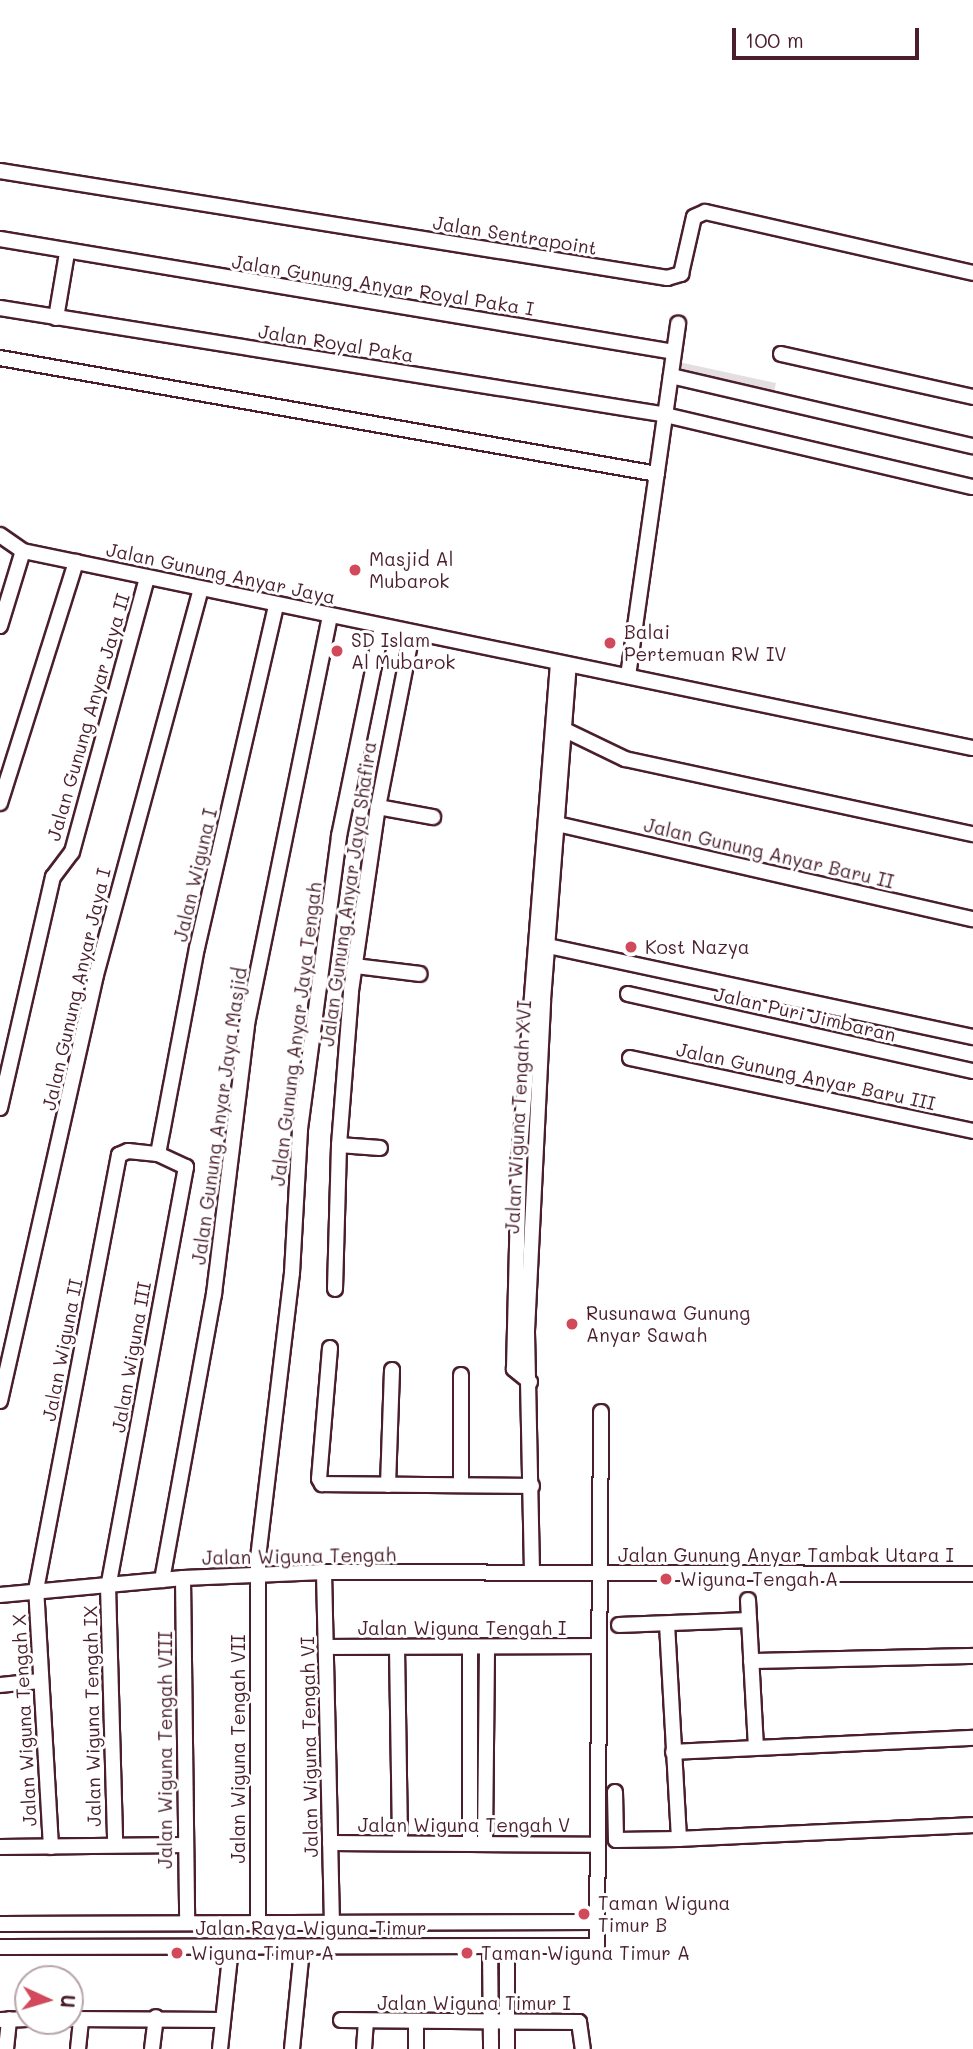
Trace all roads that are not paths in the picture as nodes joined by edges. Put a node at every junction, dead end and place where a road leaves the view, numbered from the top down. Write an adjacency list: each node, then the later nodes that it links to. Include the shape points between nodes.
1 (0, 171): 4 (street, Jalan Sentrapoint, via 667,278 681,274 694,217 705,212)
2 (0, 239): 3 (street, Jalan Gunung Anyar Royal Paka I)
3 (76, 255): 6 (street); 8 (street, Jalan Gunung Anyar Royal Paka I)
4 (973, 273)
5 (0, 308): 6 (street, Jalan Royal Paka)
6 (56, 318): 13 (street, Jalan Royal Paka)
7 (678, 324): 8 (street)
8 (674, 352): 11 (street)
9 (781, 354): 12 (street)
10 (0, 358): 15 (street)
11 (671, 376): 13 (street); 14 (street)
12 (973, 397)
13 (666, 415): 15 (street); 16 (street, Jalan Royal Paka)
14 (973, 446)
15 (657, 474): 28 (street)
16 (973, 487)
17 (0, 535): 18 (street, Jalan Gunung Anyar Jaya)
18 (23, 551): 19 (street, Jalan Gunung Anyar Jaya); 24 (street)
19 (76, 562): 20 (street, Jalan Gunung Anyar Jaya); 31 (street)
20 (147, 577): 21 (street, Jalan Gunung Anyar Jaya); 44 (street, Jalan Gunung Anyar Jaya II, via 72,852 53,877)
21 (201, 589): 22 (street, Jalan Gunung Anyar Jaya); 54 (street, Jalan Gunung Anyar Jaya I, via 96,975)
22 (276, 606): 23 (street, Jalan Gunung Anyar Jaya); 48 (street, Jalan Wiguna I, via 197,948)
23 (330, 616): 25 (street, Jalan Gunung Anyar Jaya); 65 (street, Jalan Gunung Anyar Jaya Masjid, via 247,1024 214,1294)
24 (0, 626)
25 (382, 627): 26 (street, Jalan Gunung Anyar Jaya); 63 (street, Jalan Gunung Anyar Jaya Tengah, via 339,836 300,1129 292,1273)
26 (412, 633): 27 (street, Jalan Gunung Anyar Jaya); 32 (street, Jalan Gunung Anyar Jaya Shafira)
27 (564, 664): 28 (street, Jalan Gunung Anyar Jaya); 29 (street, Jalan Wiguna Tengah XVI); 53 (street, via 519,1162 514,1369)
28 (628, 676): 30 (street, Jalan Gunung Anyar Jaya)
29 (565, 730): 34 (street, Jalan Wiguna Tengah XVI); 35 (street, via 625,759)
30 (973, 748)
31 (0, 803)
32 (378, 807): 33 (street); 38 (street, Jalan Gunung Anyar Jaya Shafira)
33 (433, 817)
34 (557, 824): 36 (street, Jalan Gunung Anyar Baru II); 37 (street, Jalan Wiguna Tengah XVI)
35 (973, 834)
36 (973, 919)
37 (548, 946): 41 (street); 53 (street, Jalan Wiguna Tengah XVI, via 528,1318)
38 (355, 966): 39 (street); 46 (street, Jalan Gunung Anyar Jaya Shafira)
39 (420, 974)
40 (628, 994): 43 (street, Jalan Puri Jimbaran)
41 (973, 1037)
42 (630, 1058): 45 (street, Jalan Gunung Anyar Baru III)
43 (973, 1071)
44 (0, 1108)
45 (973, 1131)
46 (339, 1145): 47 (street); 49 (street, Jalan Gunung Anyar Jaya Shafira)
47 (380, 1148)
48 (158, 1154): 66 (street, Jalan Wiguna III, via 186,1167); 67 (street, Jalan Wiguna II, via 120,1155)
49 (335, 1289)
50 (330, 1348): 56 (street, via 318,1479 328,1487)
51 (392, 1370): 56 (street)
52 (461, 1376): 57 (street)
53 (530, 1382): 58 (street, Jalan Wiguna Tengah XVI)
54 (0, 1401)
55 (601, 1412): 61 (street)
56 (388, 1485): 57 (street)
57 (461, 1485): 58 (street)
58 (531, 1486): 59 (street, Jalan Wiguna Tengah XVI)
59 (532, 1571): 60 (street, Jalan Wiguna Tengah); 61 (street, Jalan Wiguna Tengah)
60 (324, 1572): 63 (street, Jalan Wiguna Tengah); 74 (street, Jalan Wiguna Tengah VI)
61 (600, 1574): 62 (street, Jalan Gunung Anyar Tambak Utara I); 73 (street, Jalan Raya Wiguna Timur)
62 (973, 1574)
63 (257, 1575): 64 (street, Jalan Wiguna Tengah); 99 (street, Jalan Wiguna Tengah VII)
64 (183, 1578): 65 (street, Jalan Wiguna Tengah); 92 (street, Jalan Wiguna Tengah VIII)
65 (162, 1580): 66 (street, Jalan Wiguna Tengah)
66 (108, 1586): 67 (street, Jalan Wiguna Tengah); 91 (street, Jalan Wiguna Tengah IX)
67 (36, 1590): 68 (street, Jalan Wiguna Tengah); 80 (street, Jalan Wiguna Tengah X)
68 (0, 1595)
69 (748, 1600): 70 (street)
70 (749, 1620): 71 (street); 79 (street)
71 (667, 1624): 72 (street); 84 (street)
72 (619, 1625)
73 (599, 1646): 76 (street, Jalan Wiguna Tengah I); 93 (street, Jalan Raya Wiguna Timur)
74 (326, 1647): 77 (street, Jalan Wiguna Tengah I); 89 (street, Jalan Wiguna Tengah VI)
75 (470, 1647): 76 (street, Jalan Wiguna Tengah I); 77 (street, Jalan Wiguna Tengah I); 88 (street)
76 (487, 1647): 88 (street)
77 (397, 1648): 90 (street)
78 (973, 1657): 79 (street)
79 (751, 1661): 83 (street)
80 (40, 1681): 81 (street); 95 (street, Jalan Wiguna Tengah X)
81 (0, 1685)
82 (973, 1738): 83 (street)
83 (756, 1746): 84 (street)
84 (673, 1752): 87 (street)
85 (615, 1792): 87 (street, via 616,1840)
86 (973, 1825): 87 (street)
87 (679, 1839)
88 (477, 1842): 90 (street, Jalan Wiguna Tengah V); 93 (street, Jalan Wiguna Tengah V)
89 (330, 1843): 90 (street, Jalan Wiguna Tengah V); 97 (street, Jalan Wiguna Tengah VI)
90 (400, 1843)
91 (115, 1844): 92 (street); 95 (street)
92 (185, 1845): 96 (street, Jalan Wiguna Tengah VIII)
93 (597, 1846): 98 (street, Jalan Raya Wiguna Timur)
94 (0, 1847): 95 (street)
95 (51, 1847)
96 (187, 1922): 99 (street, Jalan Raya Wiguna Timur); 101 (street, Jalan Raya Wiguna Timur)
97 (332, 1922): 98 (street, Jalan Raya Wiguna Timur); 99 (street, Jalan Raya Wiguna Timur)
98 (597, 1922): 106 (street, Jalan Raya Wiguna Timur, via 595,1947)
99 (257, 1923)
100 (0, 1924): 101 (street, Jalan Raya Wiguna Timur)
101 (43, 1924): 103 (street)
102 (0, 1947): 103 (street, Jalan Raya Wiguna Timur)
103 (42, 1947): 104 (street, Jalan Raya Wiguna Timur)
104 (231, 1947): 107 (street, Jalan Raya Wiguna Timur); 112 (street)
105 (490, 1948): 106 (street, Jalan Raya Wiguna Timur); 107 (street, Jalan Raya Wiguna Timur); 114 (street)
106 (507, 1948): 111 (street)
107 (302, 1949): 120 (street)
108 (156, 2017): 110 (street); 112 (street); 118 (street)
109 (5, 2019): 117 (street)
110 (84, 2019)
111 (507, 2019): 114 (street, Jalan Wiguna Timur I); 124 (street); 125 (street, Jalan Wiguna Timur I, via 579,2022)
112 (223, 2020): 119 (street)
113 (341, 2020): 116 (street, Jalan Wiguna Timur I)
114 (490, 2020): 115 (street, Jalan Wiguna Timur I); 123 (street)
115 (416, 2021): 116 (street, Jalan Wiguna Timur I); 122 (street)
116 (366, 2022): 121 (street)
117 (6, 2049)
118 (152, 2049)
119 (220, 2049)
120 (292, 2049)
121 (364, 2049)
122 (416, 2049)
123 (491, 2049)
124 (507, 2049)
125 (583, 2049)

